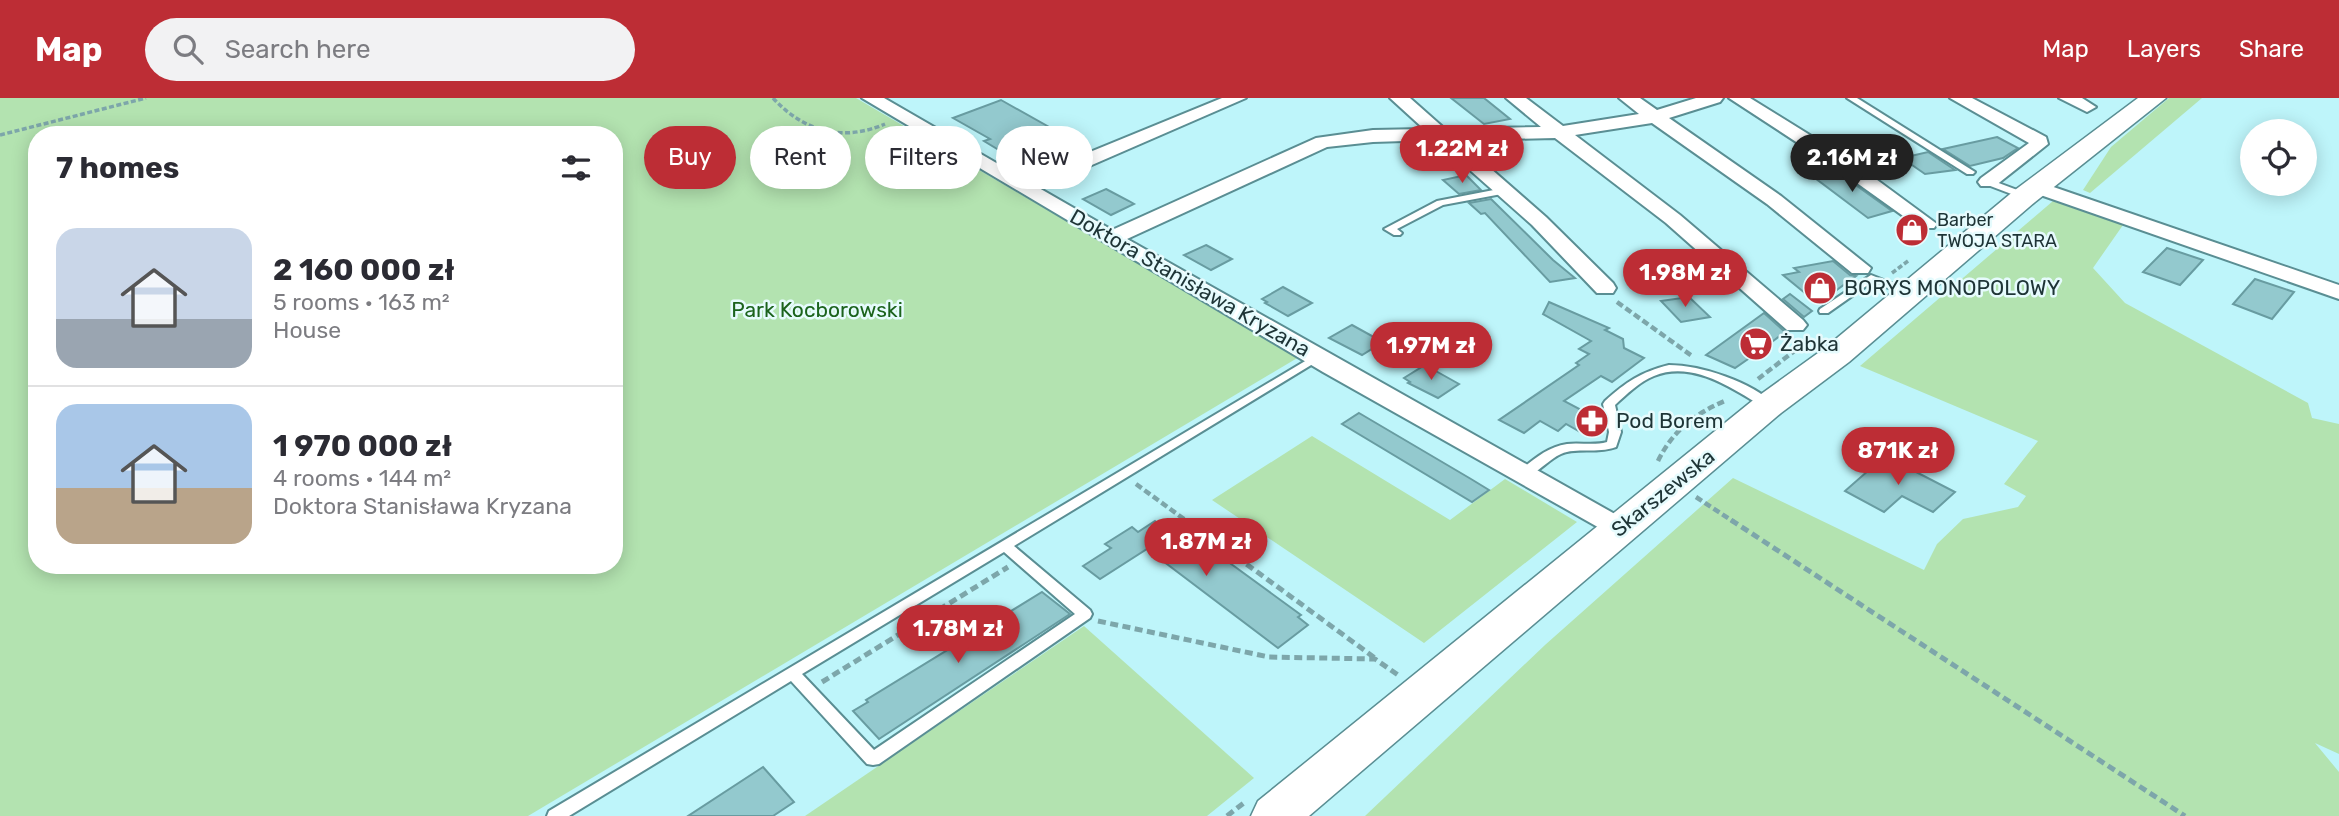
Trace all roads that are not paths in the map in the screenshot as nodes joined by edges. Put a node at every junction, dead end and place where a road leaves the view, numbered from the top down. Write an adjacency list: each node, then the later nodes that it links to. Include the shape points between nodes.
1 (1237, 98): 16 (street)
2 (1399, 98): 15 (street)
3 (1515, 98): 14 (street)
4 (1628, 98): 13 (street)
5 (1714, 98): 13 (street)
6 (1738, 98): 23 (street)
7 (1851, 98): 18 (lane)
8 (1959, 98): 19 (street, via 2039,141)
9 (2068, 98): 12 (street)
10 (2154, 98): 22 (main road, Skarszewska)
11 (885, 104): 17 (street, Doktora Stanisława Kryzana)
12 (2087, 107)
13 (1654, 117): 14 (street); 26 (street, via 1774,200)
14 (1559, 132): 15 (street); 31 (street, via 1673,219)
15 (1439, 134): 21 (street); 25 (street, via 1373,136 1297,150)
16 (1093, 158)
17 (996, 171)
18 (1970, 172)
19 (1988, 182): 22 (lane)
20 (1026, 189): 25 (street, Doktora Stanisława Kryzana)
21 (1504, 191): 24 (lane, via 1440,203 1389,229); 27 (street)
22 (2030, 192): 28 (main road, Skarszewska); 29 (street)
23 (1927, 224)
24 (1396, 233)
25 (1112, 238): 32 (street, Doktora Stanisława Kryzana)
26 (1860, 268)
27 (1605, 288)
28 (1909, 292): 30 (lane, via 1871,278); 33 (main road, Skarszewska, via 1837,355)
29 (2339, 292)
30 (1824, 311)
31 (1795, 325)
32 (1317, 357): 34 (street, Doktora Stanisława Kryzana); 36 (lane)
33 (1769, 405): 34 (lane, via 1717,375 1698,369 1662,368 1609,404 1615,432 1612,444 1566,448); 35 (main road, Skarszewska, via 1667,472)
34 (1522, 475): 35 (street, Doktora Stanisława Kryzana)
35 (1619, 528): 39 (main road, Skarszewska)
36 (1005, 545): 37 (lane); 37 (lane, via 1085,614 873,759)
37 (792, 673): 38 (lane)
38 (555, 816)
39 (1275, 816)

